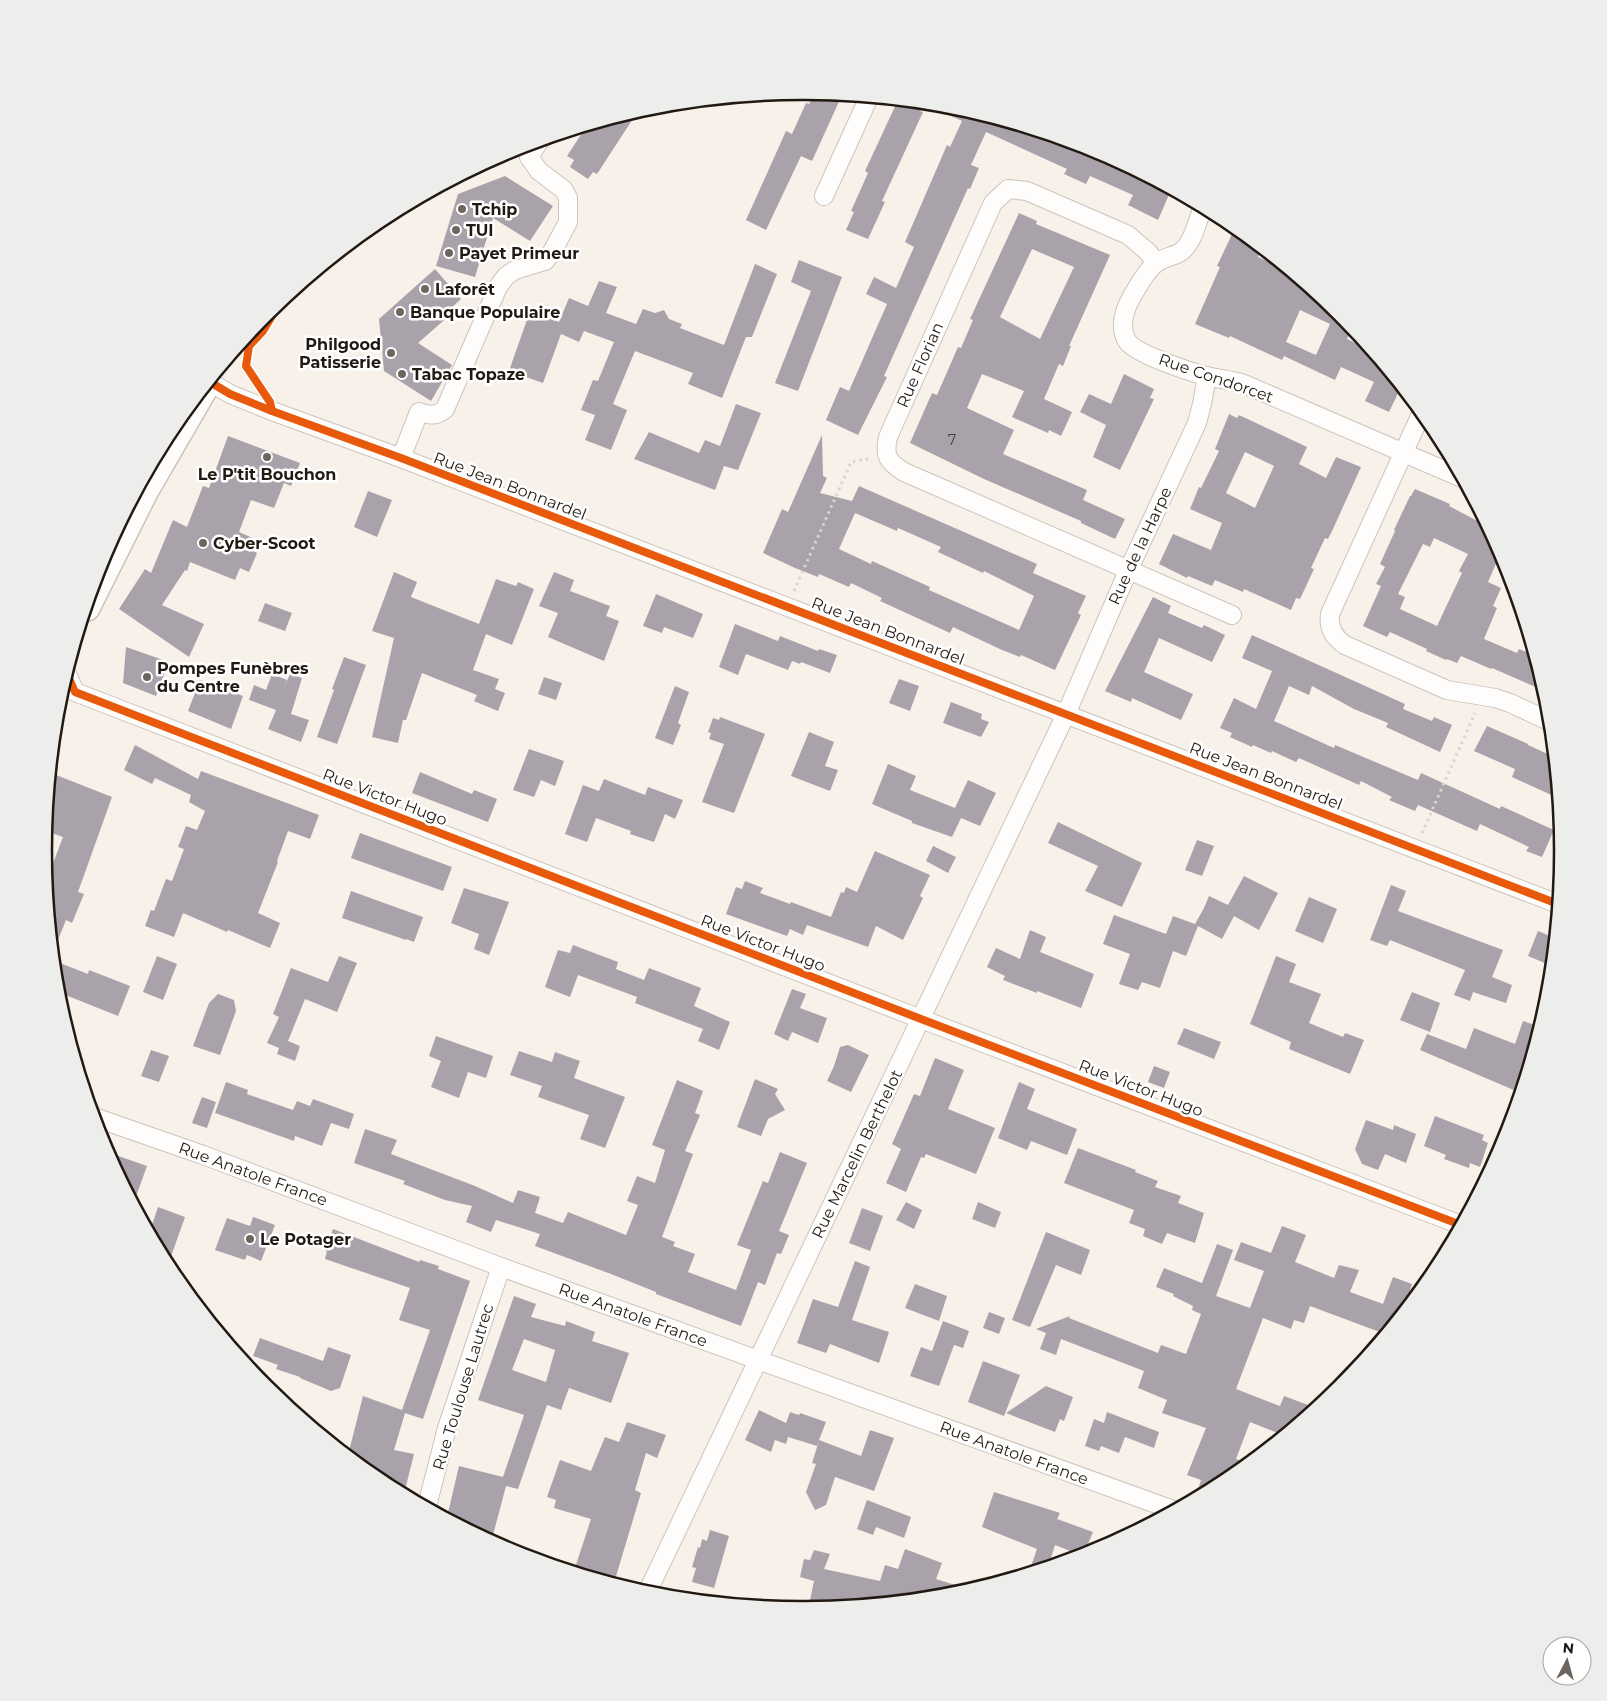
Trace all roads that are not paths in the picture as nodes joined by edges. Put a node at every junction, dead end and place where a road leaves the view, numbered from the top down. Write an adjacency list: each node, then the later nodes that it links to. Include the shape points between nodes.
1 (867, 102): 3 (street)
2 (533, 150): 11 (street, via 529,157 539,171 564,190 568,198 568,222 545,260 515,270 498,287 445,409 439,414 419,412)
3 (824, 196)
4 (1200, 213): 5 (street, Rue Condorcet, via 1183,250)
5 (1156, 263): 6 (street, Rue Condorcet, via 1125,310 1127,341 1134,349); 14 (street, Rue Florian, via 1128,235 1027,191 1008,190 993,203 888,437 886,455 904,472)
6 (1207, 376): 10 (street, Rue Condorcet, via 1244,384); 14 (street, Rue de la Harpe, via 1197,423)
7 (214, 386): 11 (street, Rue Jean Bonnardel, via 272,411)
8 (1418, 420): 10 (street)
9 (184, 426): 13 (main road)
10 (1404, 452): 12 (street, Rue Condorcet); 18 (street, via 1330,614 1331,628 1345,645 1447,690 1510,703)
11 (401, 458): 17 (street, Rue Jean Bonnardel)
12 (1453, 474)
13 (111, 561)
14 (1128, 571): 15 (street); 17 (street, Rue de la Harpe)
15 (1232, 615)
16 (72, 684): 20 (street, Rue Victor Hugo, via 75,692)
17 (1066, 714): 19 (street, Rue Jean Bonnardel); 20 (street, Rue Marcelin Berthelot)
18 (1542, 718)
19 (1553, 902)
20 (921, 1019): 22 (street, Rue Victor Hugo); 24 (street, Rue Marcelin Berthelot)
21 (103, 1120): 23 (street, Rue Anatole France)
22 (1456, 1223)
23 (501, 1267): 24 (street, Rue Anatole France); 25 (street, Rue Toulouse Lautrec, via 447,1428)
24 (758, 1360): 26 (street, Rue Anatole France); 27 (street, Rue Marcelin Berthelot)
25 (428, 1501)
26 (1167, 1508)
27 (650, 1585)

